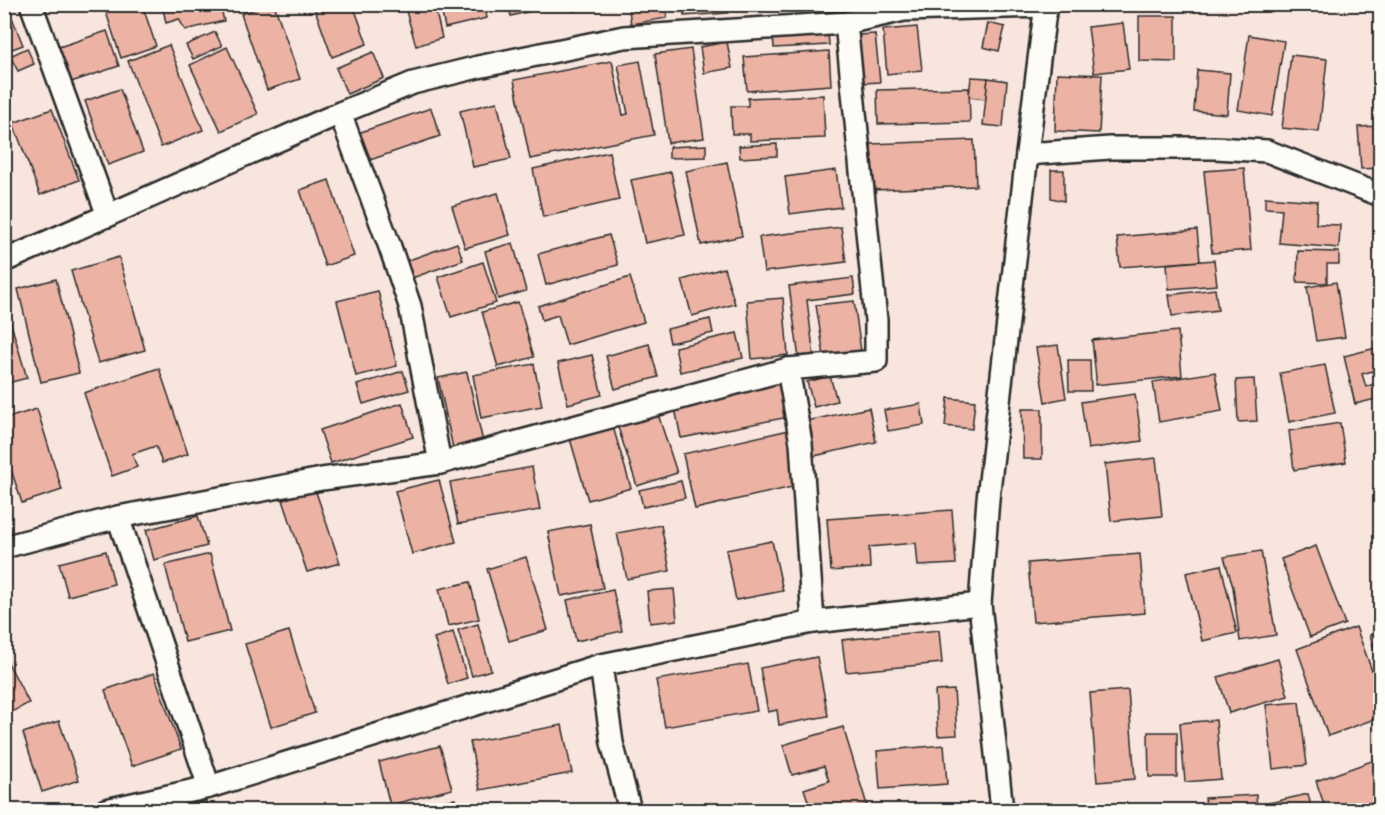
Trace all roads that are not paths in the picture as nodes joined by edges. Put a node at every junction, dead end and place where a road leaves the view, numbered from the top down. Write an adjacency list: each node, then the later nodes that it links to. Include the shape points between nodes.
1 (31, 4): 7 (street)
2 (1046, 5): 3 (street, via 904,10); 5 (street)
3 (846, 23): 4 (street, via 624,37 413,83); 9 (street, via 876,320 876,361)
4 (340, 113): 7 (street); 10 (street, via 410,306)
5 (1026, 154): 6 (street, via 1132,148 1267,151); 13 (street)
6 (1380, 195)
7 (108, 216): 8 (street)
8 (4, 261)
9 (788, 369): 10 (street); 14 (street, via 801,443)
10 (440, 463): 11 (street, via 322,479)
11 (118, 517): 12 (street); 16 (street)
12 (4, 547)
13 (980, 604): 14 (street); 19 (street)
14 (813, 622): 15 (street)
15 (600, 665): 16 (street); 18 (street, via 612,743)
16 (209, 787): 17 (street)
17 (106, 810)
18 (630, 810)
19 (1002, 810)

